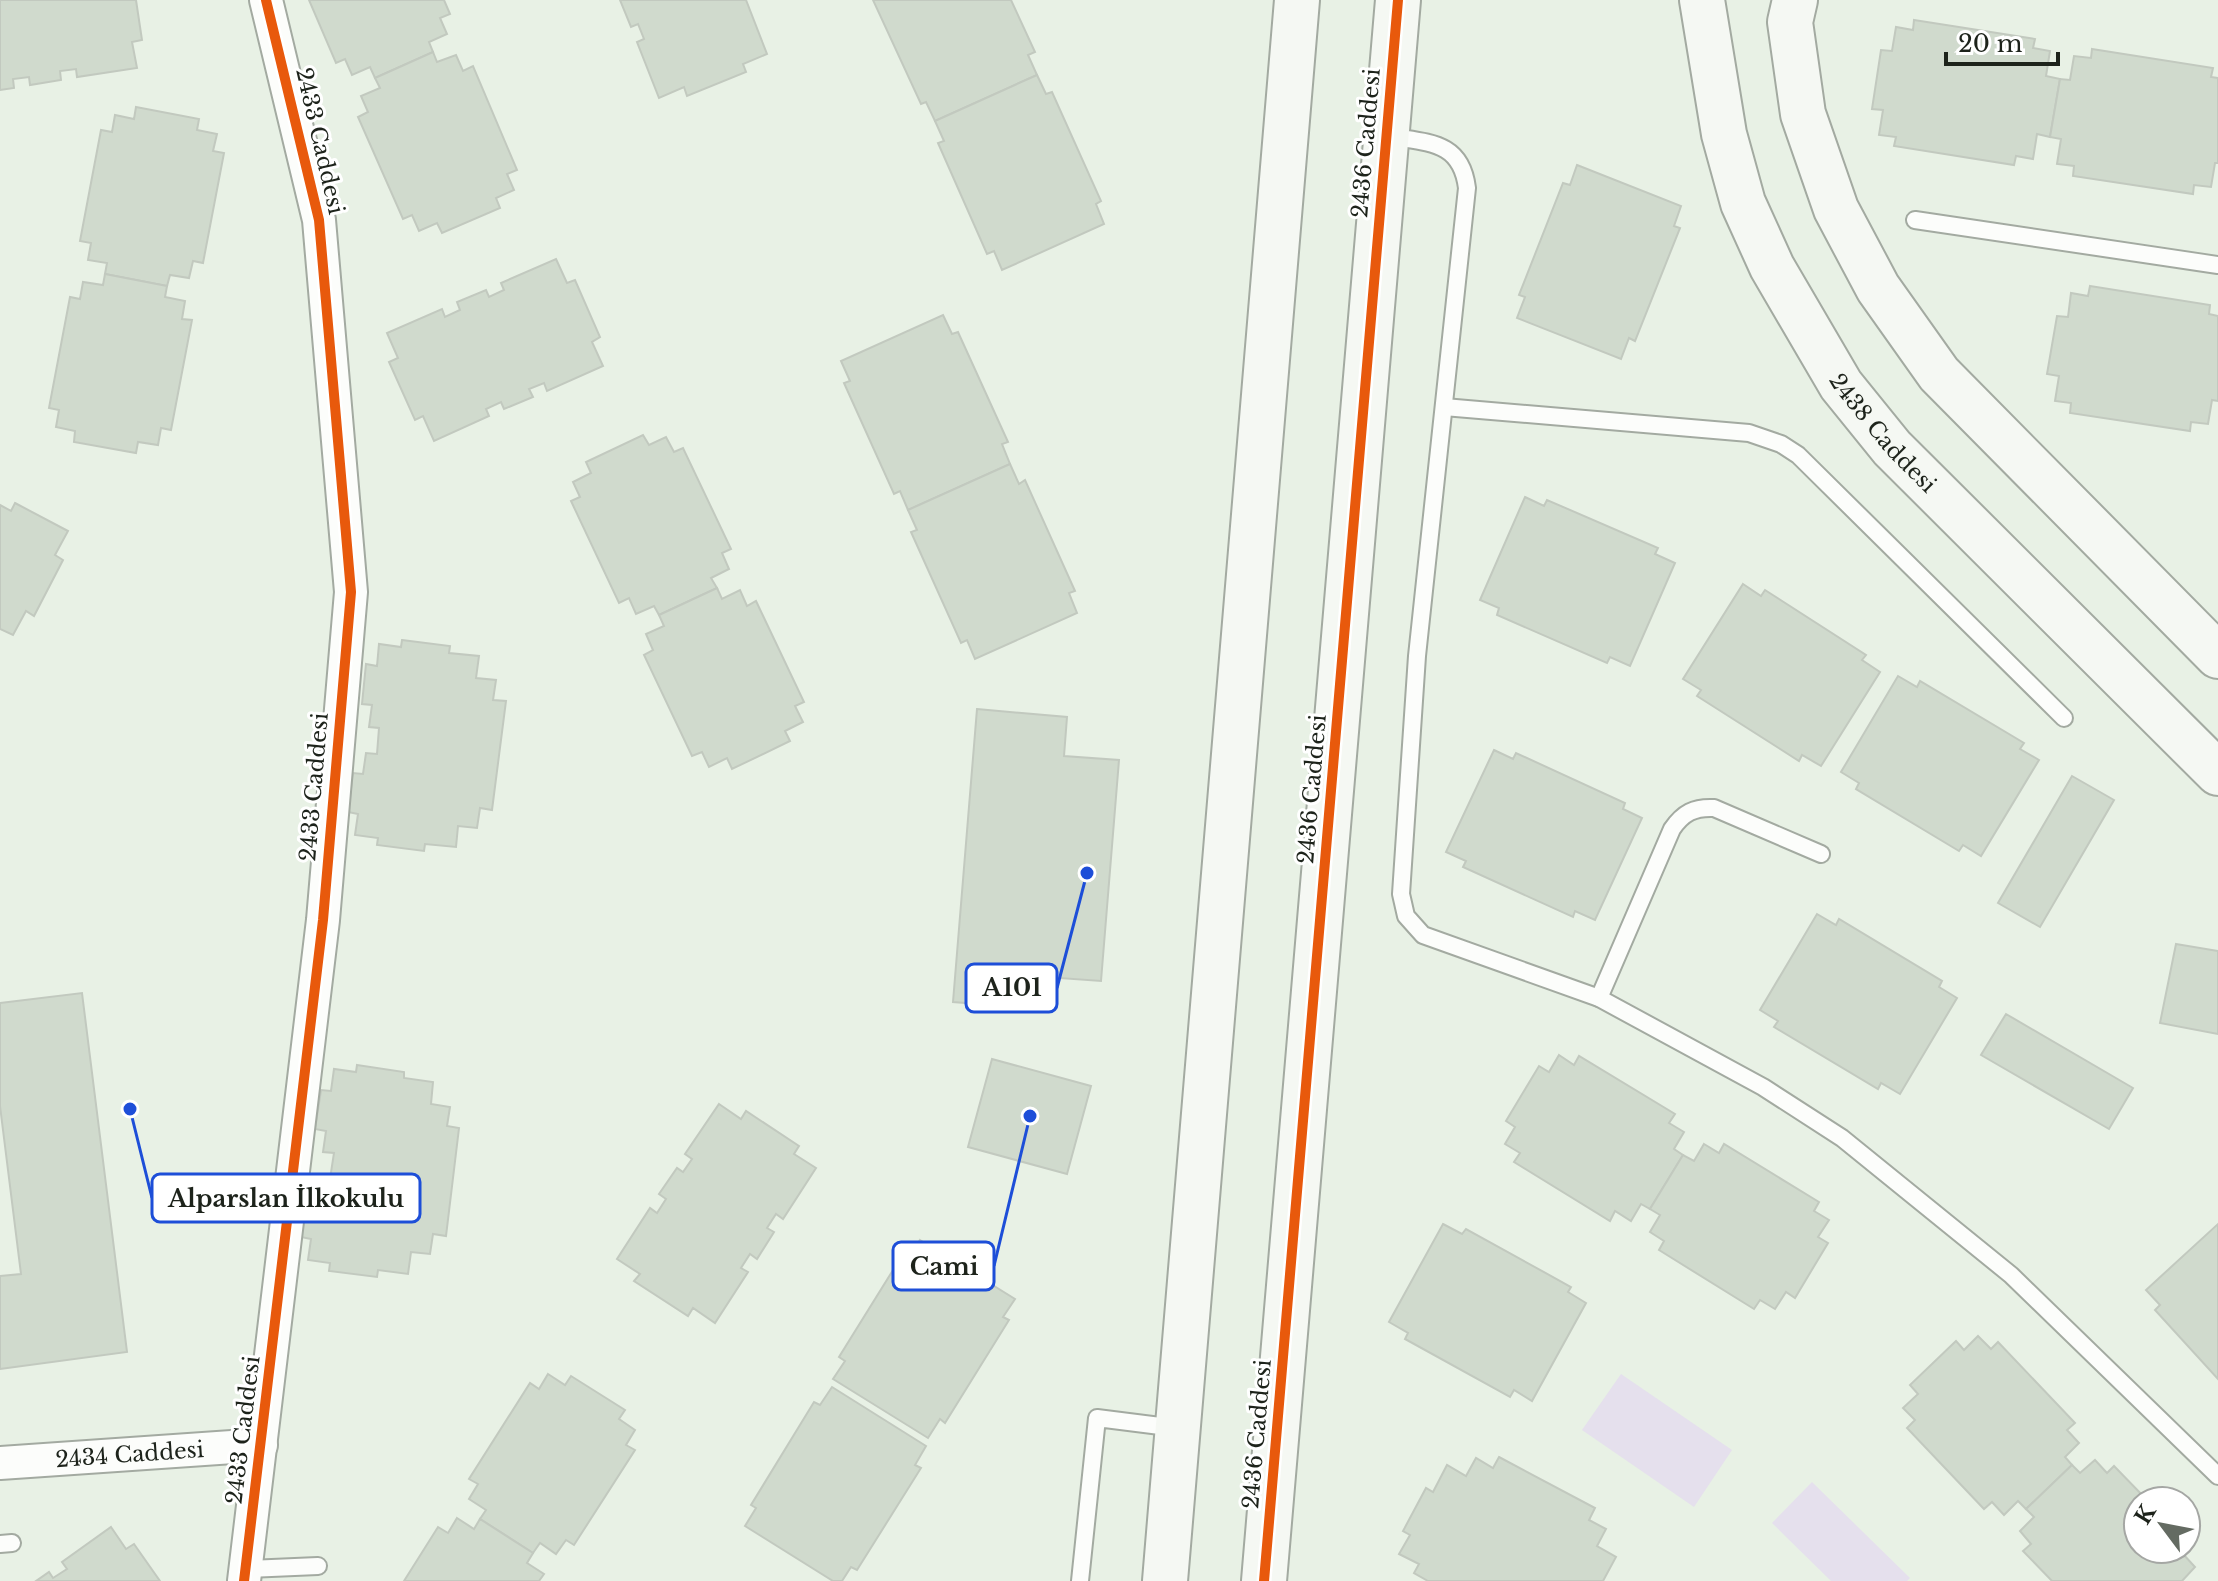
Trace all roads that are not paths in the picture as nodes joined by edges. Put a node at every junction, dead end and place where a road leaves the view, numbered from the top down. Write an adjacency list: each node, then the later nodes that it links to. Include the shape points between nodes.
1 (266, 0): 16 (street, 2433 Caddesi, via 319,220 351,592 323,920)
2 (1297, 0): 15 (street)
3 (1398, 0): 6 (street, 2436 Caddesi)
4 (1702, 0): 12 (street, 2438 Caddesi, via 1724,134 1743,203 1772,267 1841,385 1892,448)
5 (1795, 0): 10 (street, via 1790,22 1803,114 1836,209 1878,288 1939,374)
6 (1387, 136): 9 (lane, via 1438,145 1458,159 1465,173); 23 (street, 2436 Caddesi)
7 (1915, 220): 8 (lane)
8 (2218, 265)
9 (1444, 407): 11 (lane, via 1749,433 1781,444); 14 (lane, via 1417,656 1402,905 1423,935)
10 (2218, 656)
11 (2064, 718)
12 (2218, 773)
13 (1821, 854): 14 (lane, via 1714,808 1688,812 1672,829)
14 (1599, 998): 18 (lane, via 1763,1087 1842,1138 2011,1275)
15 (1177, 1428): 21 (lane, via 1097,1418); 22 (street)
16 (261, 1445): 17 (street, 2434 Caddesi); 20 (street, 2433 Caddesi)
17 (0, 1463)
18 (2218, 1476)
19 (318, 1566): 20 (lane)
20 (245, 1575)
21 (1080, 1581)
22 (1165, 1581)
23 (1264, 1581)

